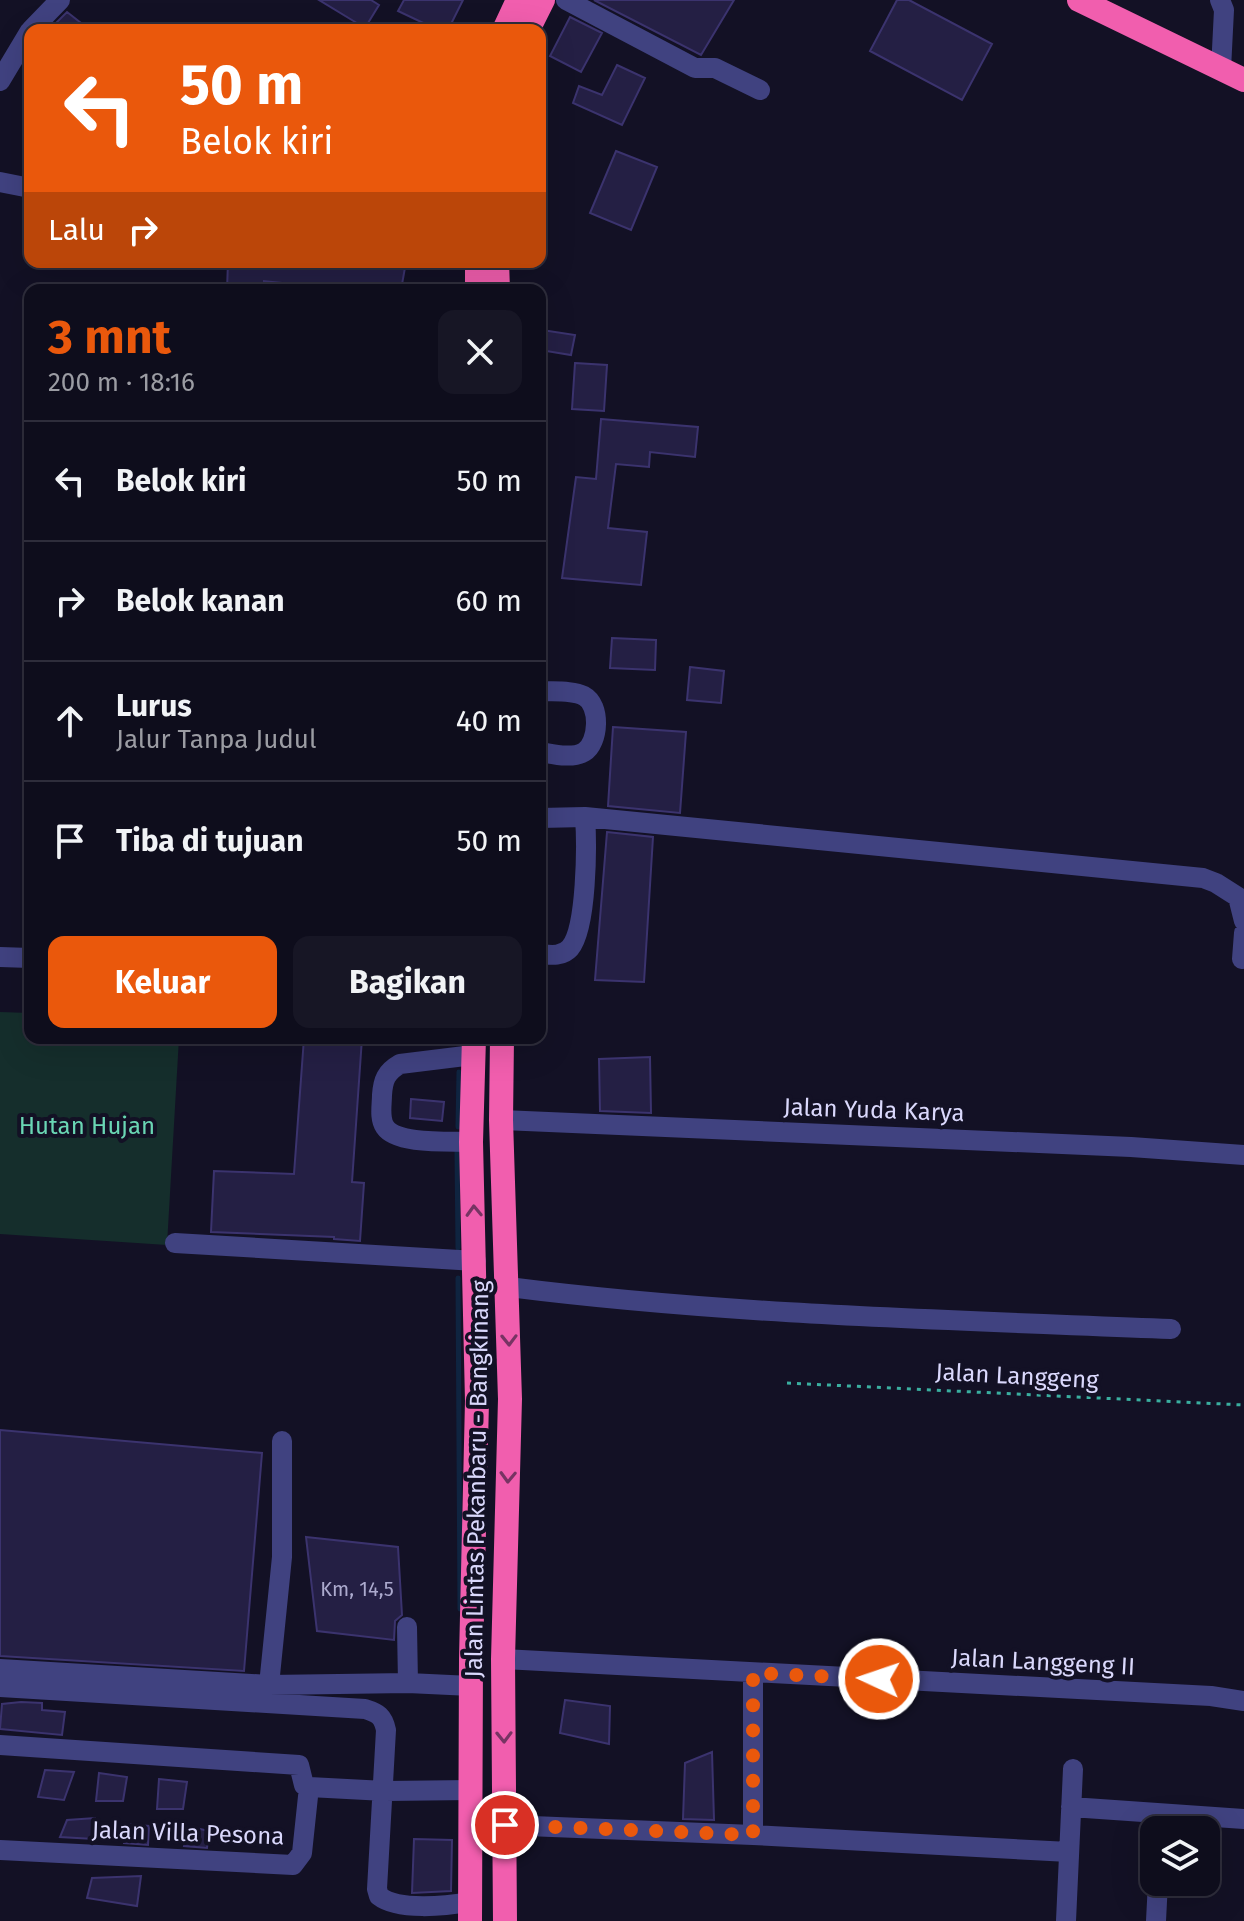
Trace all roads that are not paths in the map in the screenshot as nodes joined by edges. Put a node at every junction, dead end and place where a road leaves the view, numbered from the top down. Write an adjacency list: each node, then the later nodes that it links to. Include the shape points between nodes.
1 (60, 0): 7 (street)
2 (518, 0): 8 (highway)
3 (543, 0): 9 (highway)
4 (566, 0): 14 (street, via 695,68 715,68)
5 (1079, 0): 11 (highway)
6 (1220, 0): 11 (street)
7 (36, 24)
8 (507, 24)
9 (531, 24)
10 (24, 41): 13 (street)
11 (1221, 69): 12 (highway)
12 (1244, 80)
13 (0, 81)
14 (760, 90)
15 (0, 182): 16 (street)
16 (24, 187)
17 (546, 692): 18 (street, via 583,696 595,711 595,739 586,751)
18 (546, 753)
19 (585, 817): 20 (street); 21 (street, via 1203,878 1238,897); 23 (street, via 586,874 577,930 570,948 560,955)
20 (546, 818)
21 (1244, 921)
22 (1244, 933): 26 (street)
23 (546, 954)
24 (0, 957): 25 (street)
25 (24, 958)
26 (1242, 959)
27 (502, 1044): 29 (highway, Jalan Lintas Pekanbaru - Bangkinang)
28 (474, 1046): 30 (highway, Jalan Lintas Pekanbaru - Bangkinang); 30 (street, via 391,1069 383,1079 381,1117 391,1133 403,1139)
29 (501, 1120): 31 (street, Jalan Yuda Karya); 34 (highway, Jalan Lintas Pekanbaru - Bangkinang)
30 (471, 1142): 33 (highway, Jalan Lintas Pekanbaru - Bangkinang, one-way to 30)
31 (1244, 1155)
32 (175, 1243): 33 (street)
33 (476, 1261): 37 (highway, Jalan Lintas Pekanbaru - Bangkinang)
34 (508, 1287): 35 (street, via 809,1314); 36 (highway, Jalan Lintas Pekanbaru - Bangkinang, one-way to 36)
35 (1171, 1329)
36 (510, 1399): 37 (highway); 40 (highway, Jalan Lintas Pekanbaru - Bangkinang, one-way to 40)
37 (477, 1401): 45 (highway, Jalan Lintas Pekanbaru - Bangkinang)
38 (282, 1441): 44 (street, via 282,1557)
39 (407, 1627): 43 (street)
40 (503, 1659): 42 (street, Jalan Langgeng II); 57 (highway, Jalan Lintas Pekanbaru - Bangkinang, one-way to 57)
41 (0, 1669): 44 (street)
42 (753, 1673): 47 (street, Jalan Langgeng II); 58 (street)
43 (408, 1683): 44 (street); 45 (street)
44 (269, 1685)
45 (471, 1686): 51 (highway, Jalan Lintas Pekanbaru - Bangkinang)
46 (0, 1687): 52 (street, via 365,1709 384,1719)
47 (1244, 1701)
48 (0, 1745): 50 (street, via 299,1765)
49 (1073, 1769): 53 (street)
50 (309, 1787): 52 (street); 59 (street, Jalan Villa Pesona, via 302,1853 293,1865)
51 (471, 1790): 52 (street); 62 (highway, Jalan Lintas Pekanbaru - Bangkinang)
52 (385, 1791): 62 (street, via 377,1889 385,1901)
53 (1071, 1807): 54 (street); 60 (street)
54 (1140, 1818)
55 (1244, 1819): 56 (street)
56 (1220, 1820)
57 (505, 1825): 58 (street); 63 (highway, Jalan Lintas Pekanbaru - Bangkinang)
58 (753, 1835): 60 (street)
59 (0, 1850)
60 (1069, 1852): 64 (street)
61 (1157, 1896): 65 (street)
62 (470, 1912)
63 (505, 1921)
64 (1066, 1921)
65 (1156, 1921)

